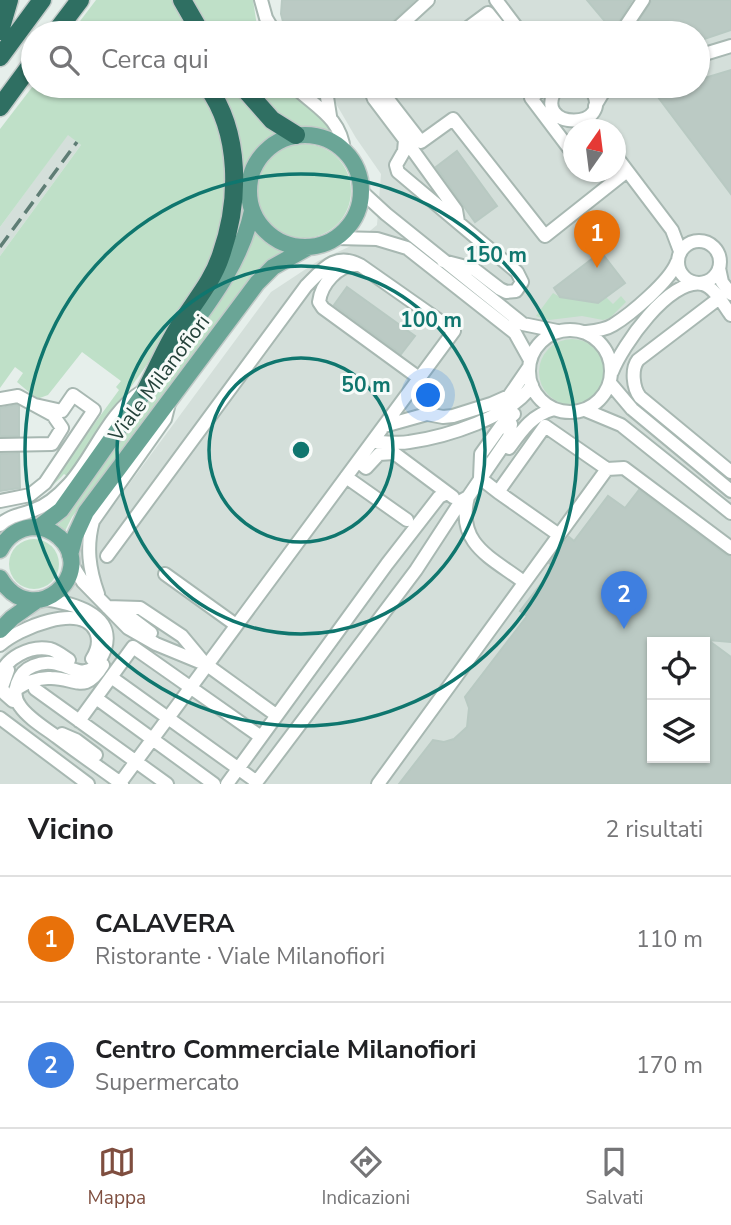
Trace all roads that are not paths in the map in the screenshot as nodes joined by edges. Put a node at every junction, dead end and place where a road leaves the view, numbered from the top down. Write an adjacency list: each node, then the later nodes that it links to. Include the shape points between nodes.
1 (9, 0): 20 (highway)
2 (42, 0): 9 (highway)
3 (80, 0): 10 (highway)
4 (182, 0): 11 (highway)
5 (260, 0): 12 (street); 13 (street)
6 (428, 0): 14 (street)
7 (496, 0): 17 (street)
8 (643, 0): 18 (street)
9 (27, 21)
10 (64, 21)
11 (194, 21)
12 (263, 21)
13 (267, 21)
14 (405, 21)
15 (477, 21): 16 (street, via 488,13)
16 (494, 21)
17 (512, 21)
18 (629, 21)
19 (21, 28): 23 (highway)
20 (0, 30)
21 (731, 46): 22 (street)
22 (710, 53)
23 (0, 57)
24 (21, 79): 37 (highway)
25 (21, 90): 37 (highway)
26 (214, 98): 63 (highway, via 232,147 229,223 212,275 177,328)
27 (253, 98): 39 (highway, via 272,120)
28 (310, 98): 38 (street)
29 (327, 98): 38 (street)
30 (374, 98): 40 (street)
31 (387, 98): 43 (street, via 421,142 453,119 545,236)
32 (531, 98): 41 (street)
33 (552, 98): 36 (street, via 553,107 566,121 584,120)
34 (594, 98): 36 (street)
35 (600, 98): 36 (street)
36 (595, 106)
37 (0, 109)
38 (330, 120): 42 (street, via 343,135)
39 (296, 135): 42 (main road, via 321,137); 45 (main road, Viale Milanofiori, via 270,147 255,165 250,179)
40 (402, 135): 46 (street, via 456,210); 46 (street, via 406,143 396,165 398,172)
41 (563, 141)
42 (344, 151): 44 (main road, via 357,169)
43 (627, 171): 47 (street)
44 (362, 191): 48 (main road, via 355,218); 52 (street)
45 (252, 211): 50 (main road, via 273,238); 63 (main road, Viale Milanofiori, via 236,262)
46 (458, 222): 52 (street, via 521,276 520,287 506,292 474,269)
47 (672, 230): 49 (street); 51 (street)
48 (337, 238): 50 (main road, Viale Milanofiori); 62 (street, Viale Milanofiori, via 377,239 407,248 515,333)
49 (694, 242): 51 (street); 54 (street, via 716,250)
50 (307, 247): 65 (main road, Viale Milanofiori, via 273,267 257,283)
51 (679, 256): 55 (street, via 678,269 686,280); 59 (street, via 660,286 612,325)
52 (443, 261): 58 (street, via 523,324)
53 (360, 265): 61 (street, via 454,331); 61 (street, via 335,273 319,302); 90 (street, via 341,259 306,286)
54 (719, 268): 55 (street, via 712,279); 56 (street)
55 (699, 284): 56 (street); 60 (street, via 679,290 652,314 619,354)
56 (727, 294): 57 (street); 72 (street, via 638,360 634,376 640,397)
57 (731, 316)
58 (557, 331): 59 (street); 62 (street, via 536,348)
59 (586, 332): 60 (street, via 608,352)
60 (611, 377): 67 (street, via 605,394); 75 (street, via 632,409)
61 (419, 378): 68 (street)
62 (537, 385): 67 (street, via 575,412); 68 (street); 68 (street, via 521,390 497,408 449,424 436,435 408,442); 74 (street, via 487,458); 74 (street, via 517,438 497,466)
63 (146, 390): 81 (street, via 126,401 70,483 53,499); 84 (main road, Viale Milanofiori, via 61,510)
64 (0, 399): 66 (street, via 18,396)
65 (169, 400): 91 (main road, Viale Milanofiori, via 86,512); 97 (street, via 165,419 93,521 88,555 92,577)
66 (35, 405): 69 (street, via 53,415 62,428 52,444); 79 (street, via 62,411 73,395 94,410 45,483 30,495)
67 (585, 410): 80 (street, via 621,425)
68 (377, 437): 70 (street)
69 (0, 445)
70 (362, 465): 73 (street); 77 (street, via 379,454 394,453)
71 (607, 469): 76 (street, via 545,426); 86 (street); 88 (street, via 624,468)
72 (731, 472)
73 (346, 477): 82 (street); 100 (street)
74 (480, 478): 76 (street); 78 (street)
75 (731, 491)
76 (498, 492): 86 (street)
77 (447, 493): 78 (street); 85 (street)
78 (465, 499): 87 (street); 94 (street, via 465,523 474,545)
79 (0, 501)
80 (731, 513)
81 (6, 517): 83 (street)
82 (407, 520)
83 (0, 525)
84 (39, 527): 89 (main road, via 14,532); 91 (main road, via 64,541)
85 (411, 533): 87 (street); 95 (street)
86 (559, 535): 128 (street)
87 (431, 547): 99 (street)
88 (731, 548)
89 (0, 550)
90 (107, 556)
91 (71, 559): 96 (main road, Viale Milanofiori, via 64,586); 97 (street, via 83,582)
92 (165, 574): 100 (street)
93 (0, 578): 96 (main road, via 14,595)
94 (521, 580)
95 (362, 599): 99 (street); 107 (street)
96 (40, 600): 101 (main road); 102 (street, via 78,605 104,626)
97 (109, 605): 98 (street); 103 (street, via 128,628)
98 (132, 608): 103 (street, via 150,623); 106 (street, via 155,618 161,631 191,648)
99 (382, 613): 109 (street)
100 (236, 625): 106 (street)
101 (0, 631)
102 (107, 636): 112 (street, via 99,662 89,670 41,663 29,668); 112 (street, via 103,666 89,682 47,677)
103 (153, 639): 106 (street)
104 (0, 645): 105 (street, via 25,629 58,619 77,619 94,629 97,650 89,661)
105 (69, 660): 112 (street, via 47,655 12,664 4,676); 112 (street, via 42,644 27,643 2,668)
106 (207, 665): 110 (street); 114 (street)
107 (313, 665): 109 (street); 114 (street)
108 (111, 677): 110 (street, via 133,647); 113 (street); 115 (street)
109 (333, 681): 123 (street)
110 (191, 687): 115 (street); 118 (street)
111 (35, 689): 117 (street)
112 (8, 690): 122 (street, via 51,733)
113 (96, 698): 117 (street); 119 (street)
114 (276, 715): 118 (street)
115 (168, 717): 119 (street); 121 (street)
116 (0, 718): 124 (street)
117 (79, 721): 120 (street)
118 (261, 737): 121 (street)
119 (152, 739): 120 (street); 126 (street)
120 (136, 761): 122 (street); 125 (street)
121 (238, 768): 123 (street); 127 (street)
122 (120, 780)
123 (256, 783)
124 (88, 784)
125 (167, 784)
126 (214, 784)
127 (227, 784)
128 (378, 784)

